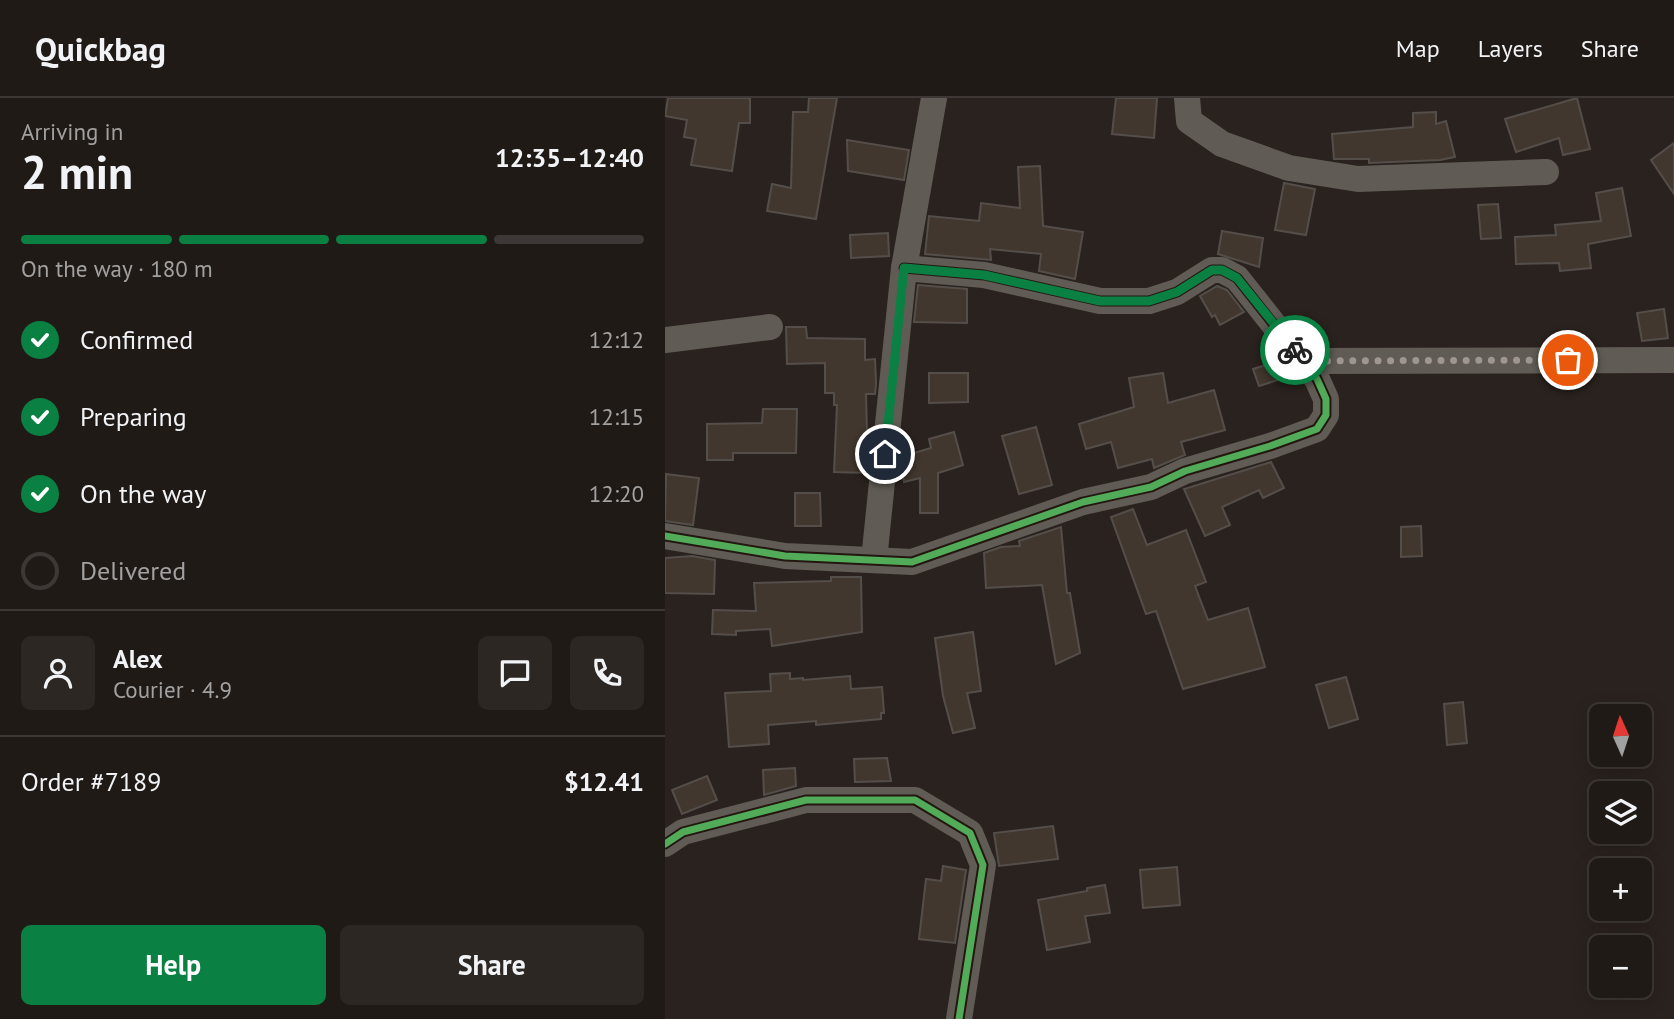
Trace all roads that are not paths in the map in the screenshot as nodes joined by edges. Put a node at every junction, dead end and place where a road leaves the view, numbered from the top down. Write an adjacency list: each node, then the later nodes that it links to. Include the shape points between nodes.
1 (934, 98): 4 (street)
2 (1187, 98): 3 (street, via 1189,121 1222,144 1289,168 1358,180)
3 (1546, 172)
4 (904, 268): 8 (street, via 984,275 1100,301 1149,301 1177,292 1212,270 1222,270 1237,278); 10 (street)
5 (770, 327): 6 (street)
6 (665, 340)
7 (1674, 360): 8 (street)
8 (1304, 361): 10 (street, via 1327,399 1326,415 1317,429 1185,471 1151,487 1083,502 912,562)
9 (665, 536): 10 (street, via 785,556)
10 (874, 560)
11 (665, 844): 12 (street, via 683,832 806,800 915,800 969,833 983,865)
12 (959, 1019)

